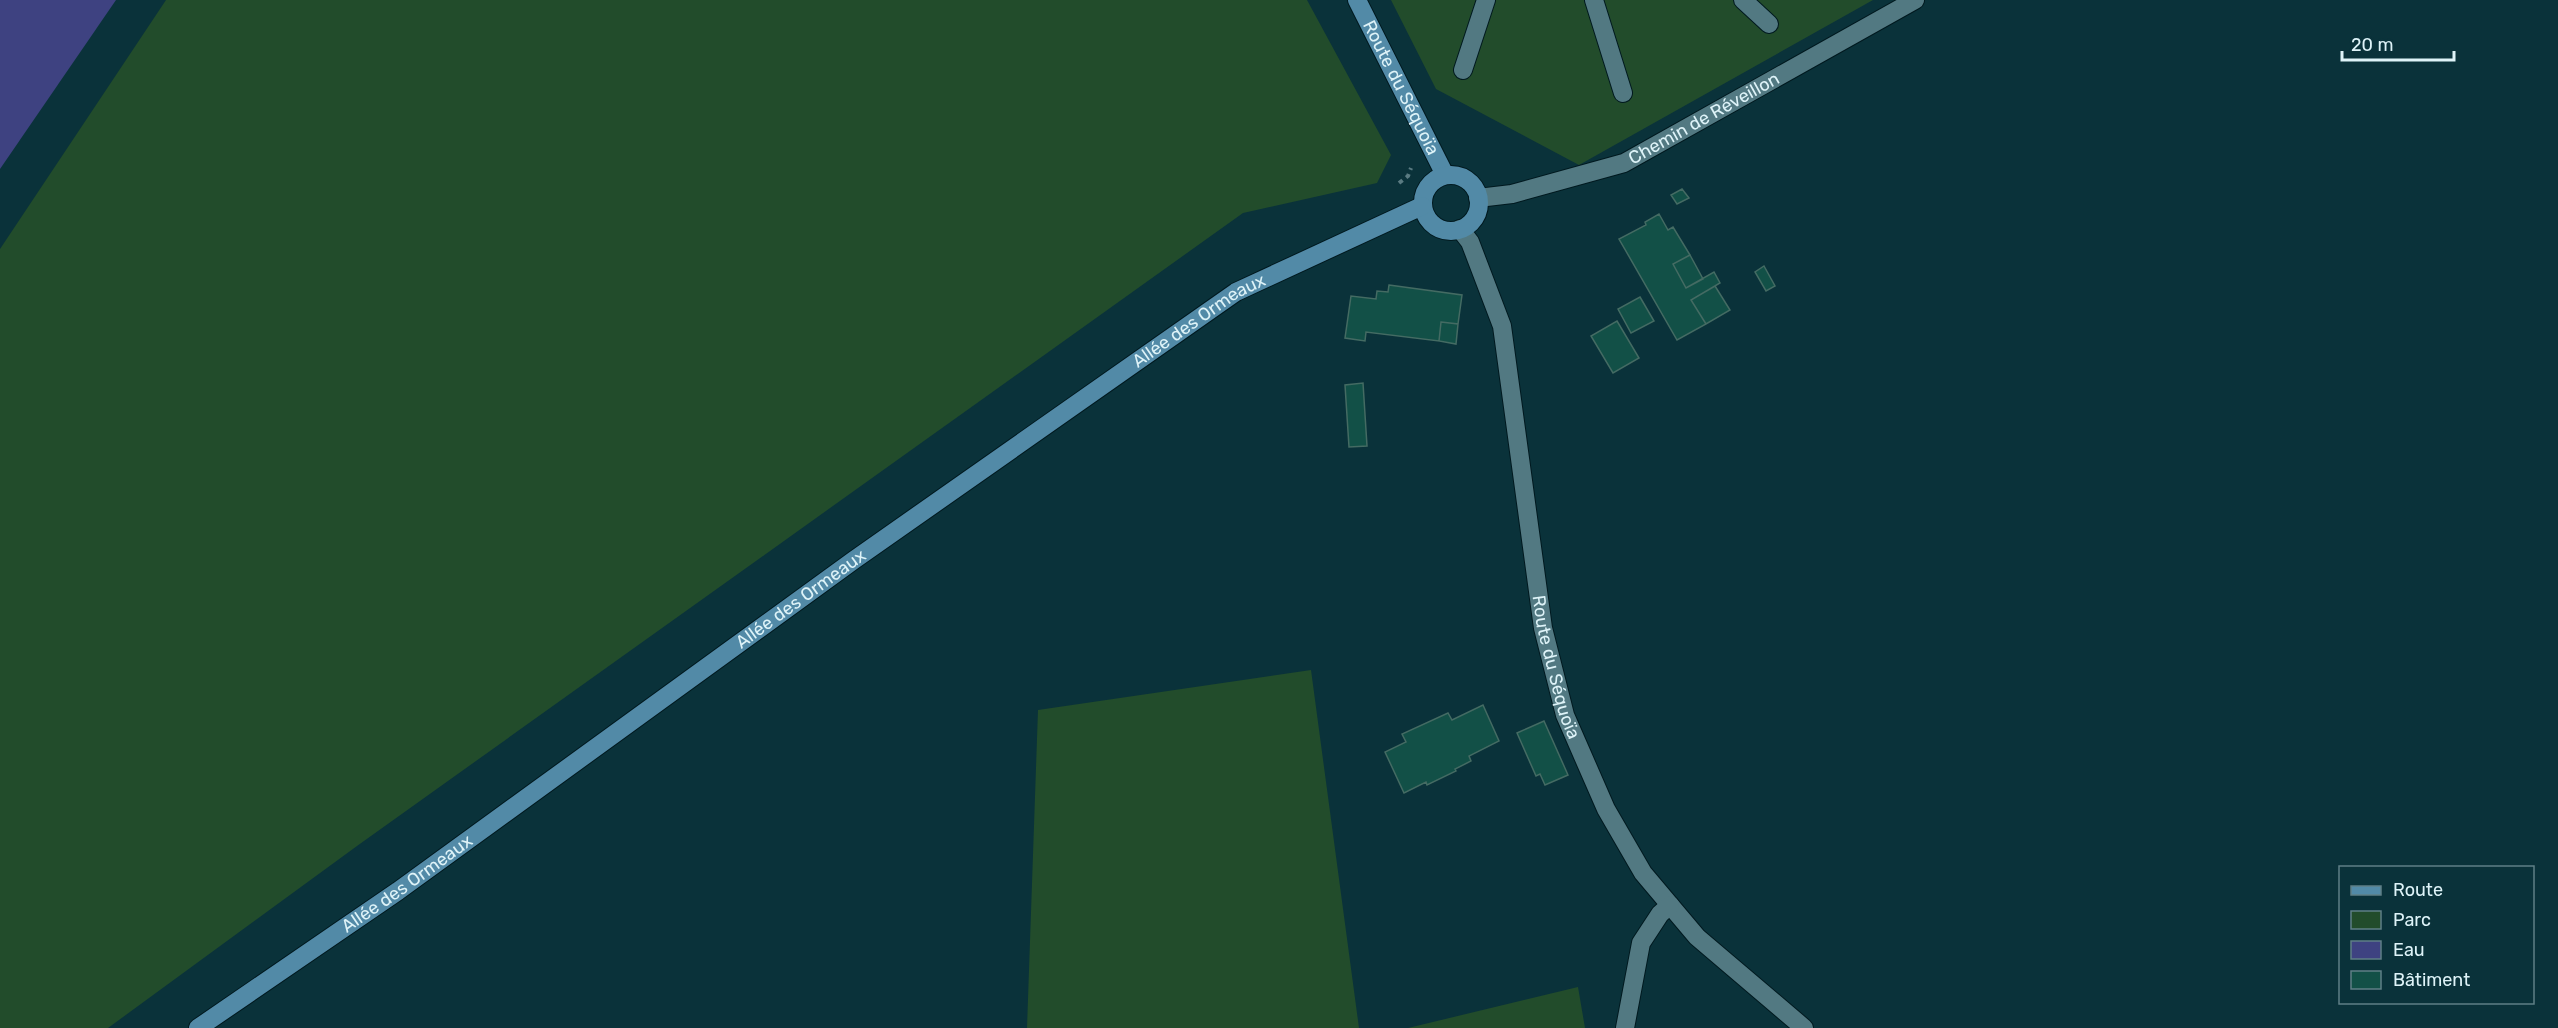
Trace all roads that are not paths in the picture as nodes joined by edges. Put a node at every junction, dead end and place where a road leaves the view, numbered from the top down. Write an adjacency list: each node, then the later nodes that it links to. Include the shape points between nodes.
1 (1357, 0): 9 (street, Route du Séquoïa)
2 (1486, 0): 7 (street)
3 (1594, 0): 8 (street)
4 (1743, 0): 6 (street)
5 (1915, 0): 10 (street, Chemin de Réveillon, via 1624,163 1512,195)
6 (1769, 24)
7 (1464, 70)
8 (1623, 93)
9 (1445, 175): 10 (street, via 1463,178 1476,190); 11 (street, via 1428,186)
10 (1478, 198): 12 (street, via 1473,220)
11 (1422, 206): 12 (street, via 1432,224 1440,229); 14 (street, Allée des Ormeaux, via 1236,292 854,560 408,884)
12 (1460, 229): 13 (street, Route du Séquoïa, via 1470,242 1502,326 1543,628 1565,715 1606,809 1643,873)
13 (1670, 905): 15 (street, via 1641,943); 16 (street, Route du Séquoïa, via 1697,938)
14 (198, 1028)
15 (1625, 1028)
16 (1804, 1028)

